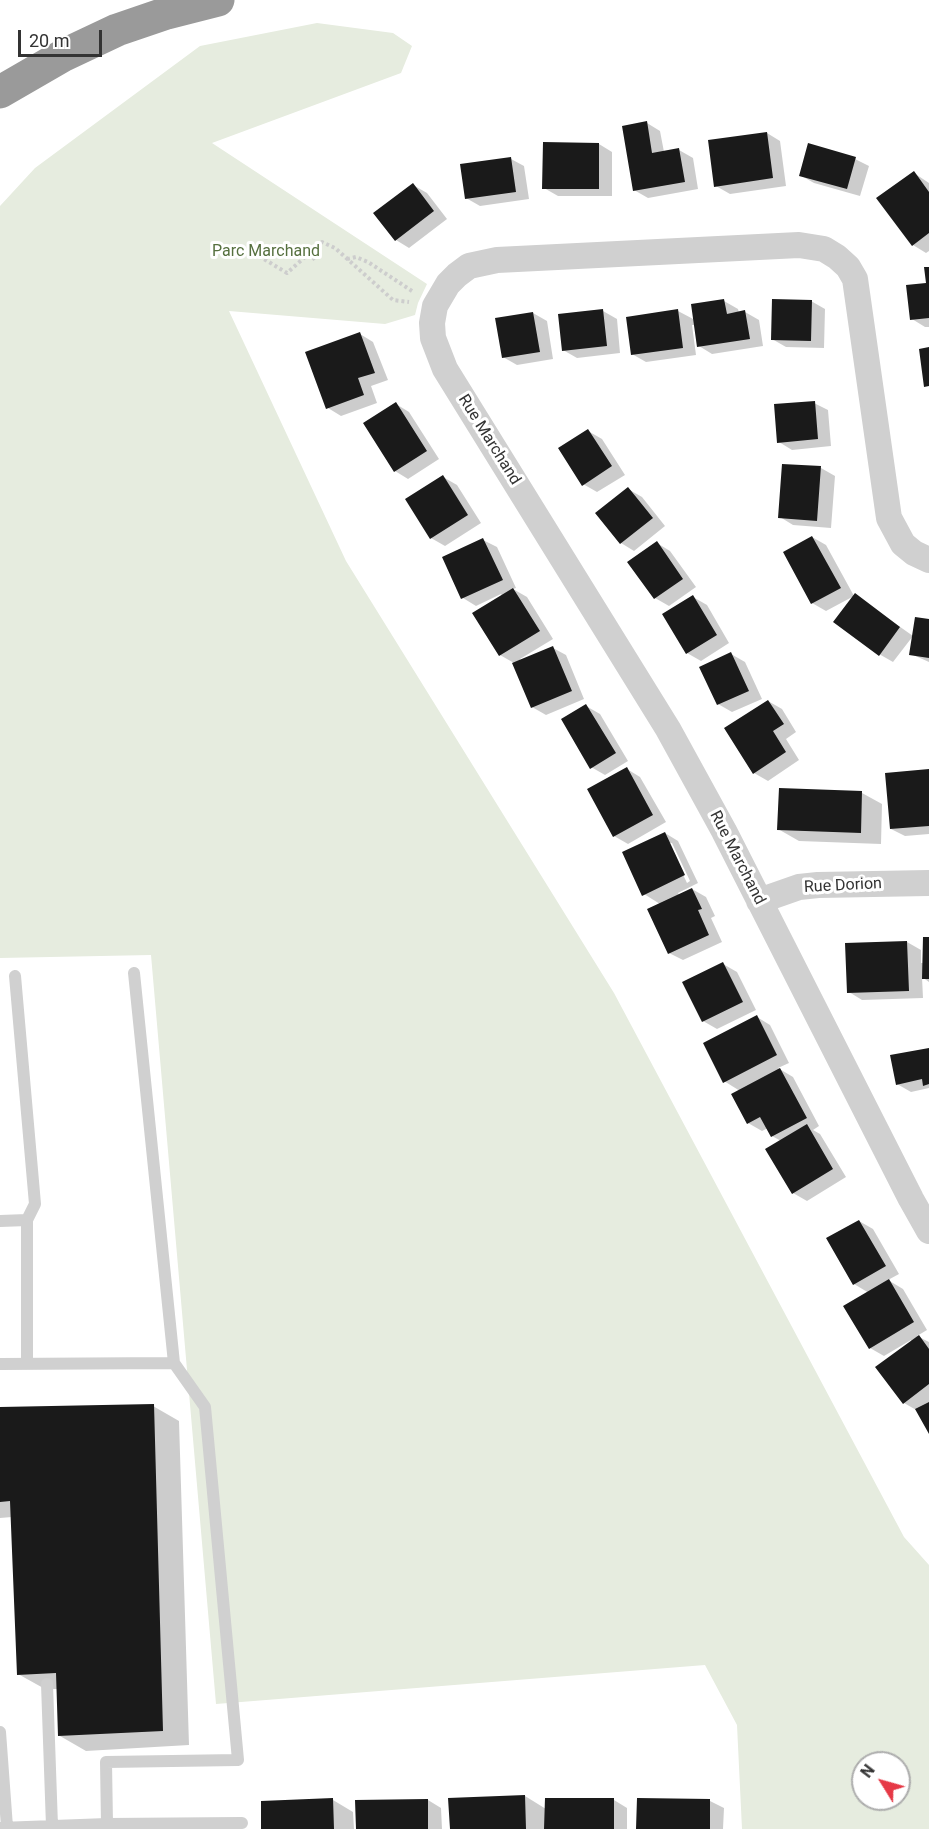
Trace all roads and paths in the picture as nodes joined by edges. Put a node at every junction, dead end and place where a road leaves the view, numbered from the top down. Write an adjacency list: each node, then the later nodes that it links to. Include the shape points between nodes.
1 (218, 0): 2 (highway, via 117,30)
2 (0, 92)
3 (293, 246): 6 (path)
4 (309, 253): 6 (path); 7 (path, via 322,242); 8 (path)
5 (254, 254): 6 (path, via 287,273)
6 (304, 258)
7 (347, 259): 9 (path, via 356,257 368,262); 10 (path, via 393,300)
8 (316, 261)
9 (414, 293)
10 (418, 303)
11 (929, 561): 13 (street, Rue Marchand, via 903,544 889,518 858,294 855,279 837,256 824,249 799,245 496,260 469,266 440,295 432,323 445,369 668,729)
12 (929, 883): 13 (street, Rue Dorion, via 809,886)
13 (759, 901): 16 (street, Rue Marchand)
14 (134, 973): 20 (lane)
15 (15, 976): 17 (lane, via 34,1204)
16 (920, 1199): 19 (street, Rue Marchand)
17 (27, 1220): 18 (lane); 22 (lane)
18 (0, 1221)
19 (929, 1231)
20 (174, 1363): 22 (lane); 27 (lane, via 205,1407 238,1760 106,1762)
21 (0, 1364): 22 (lane)
22 (27, 1364)
23 (47, 1684): 26 (lane)
24 (0, 1732): 28 (lane)
25 (242, 1823): 27 (lane)
26 (52, 1826): 27 (lane); 28 (lane)
27 (107, 1826)
28 (3, 1827)

